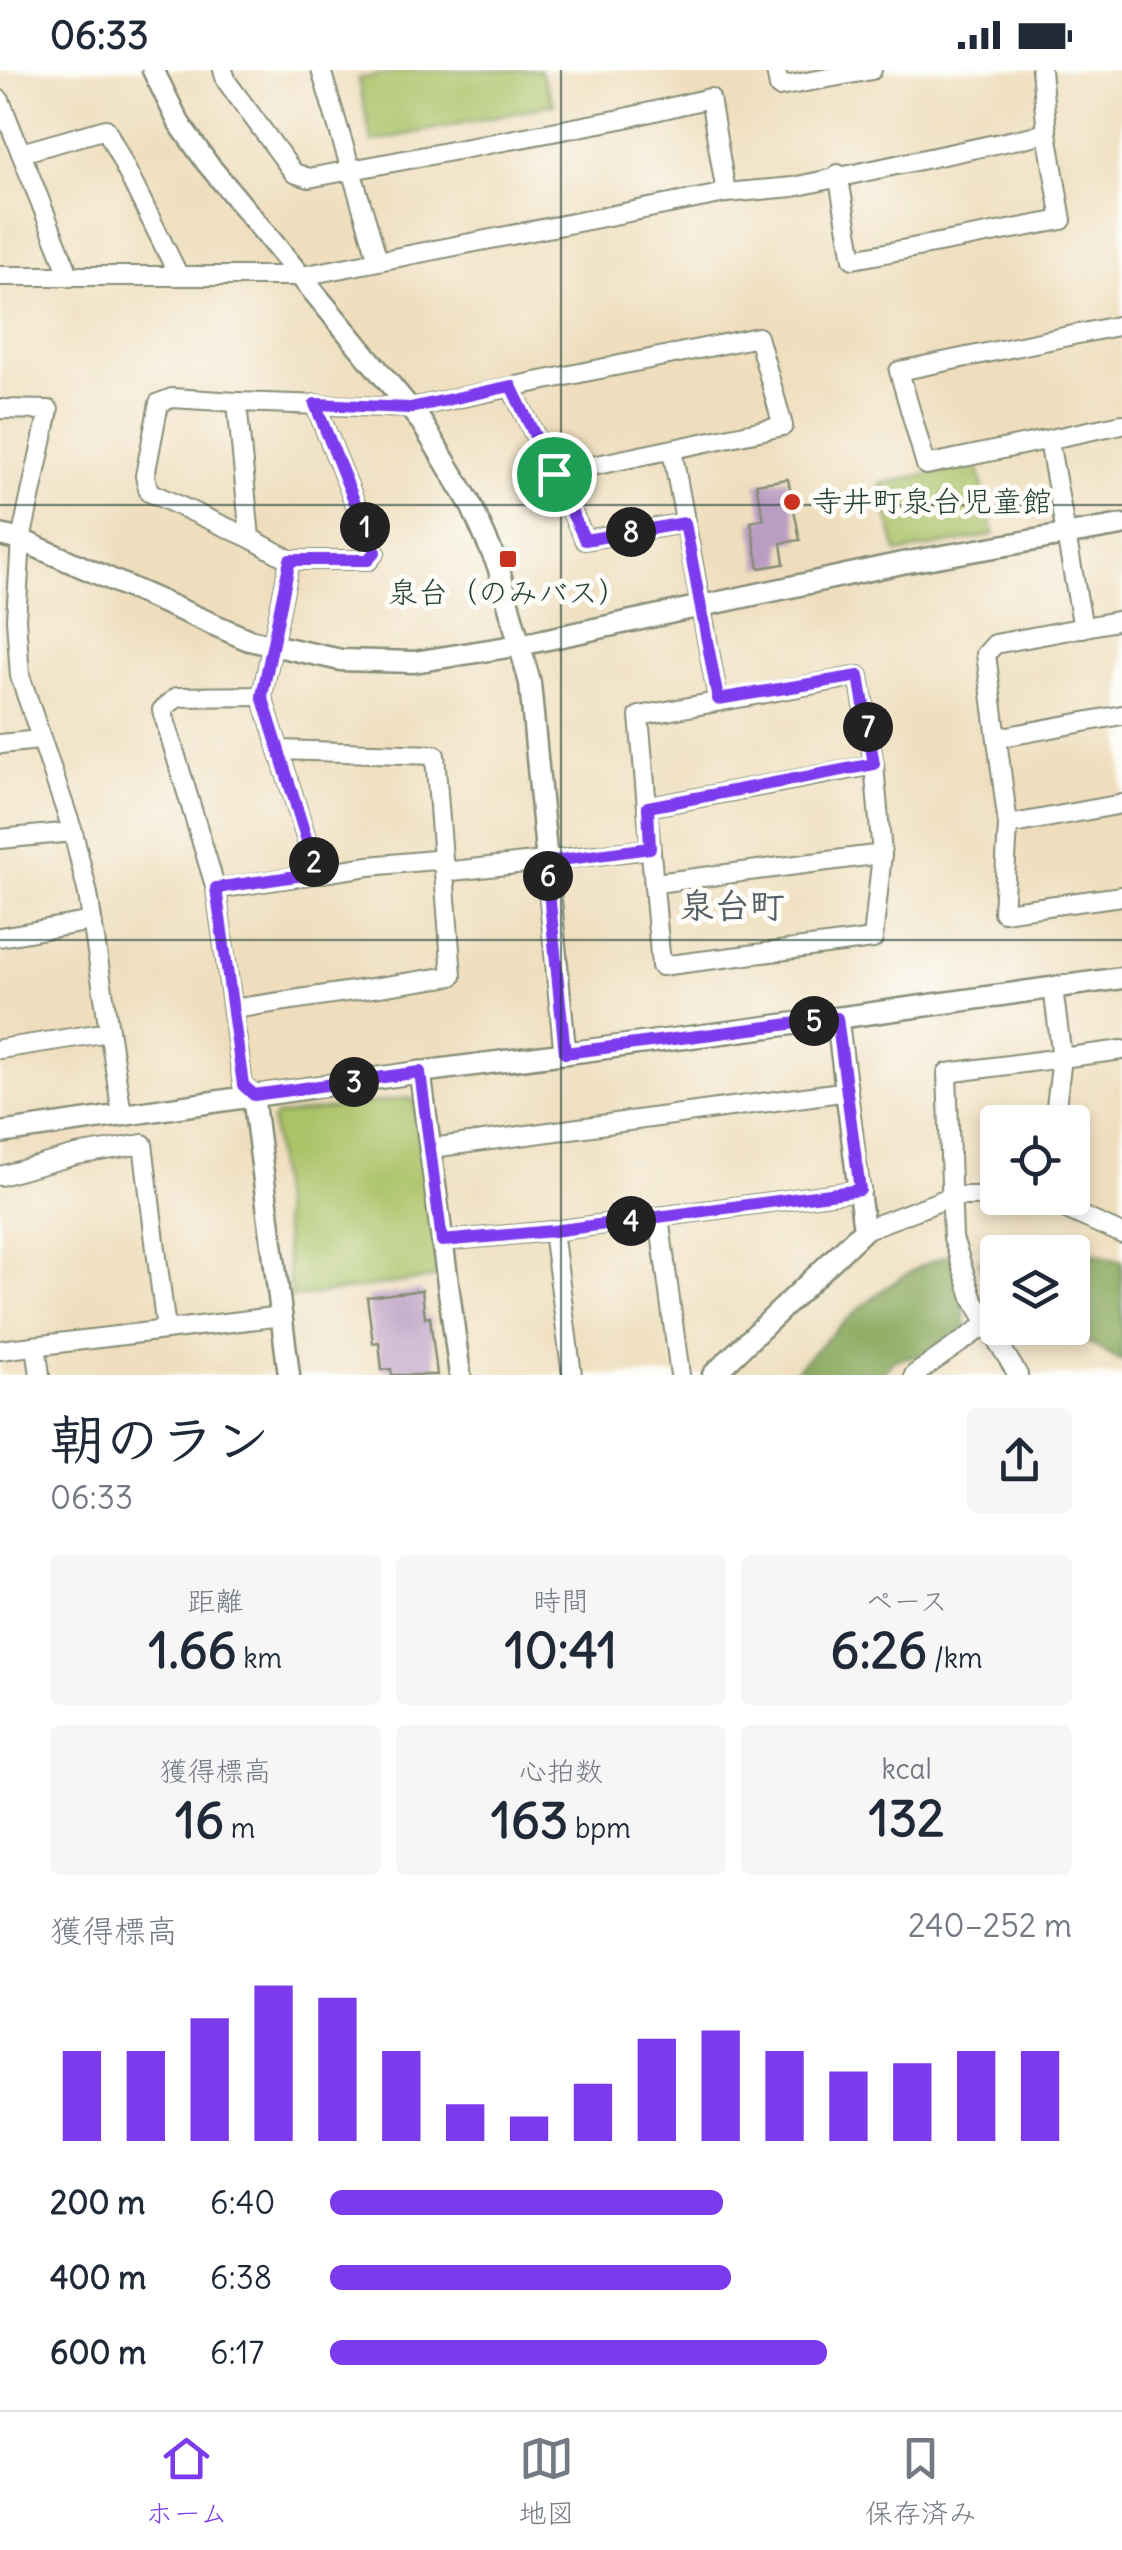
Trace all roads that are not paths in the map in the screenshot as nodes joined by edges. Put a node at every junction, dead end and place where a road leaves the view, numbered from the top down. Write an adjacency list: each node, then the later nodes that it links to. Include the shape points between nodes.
1 (154, 70): 16 (street, via 179,124 207,163)
2 (223, 70): 10 (street, via 294,173 309,178)
3 (321, 70): 10 (street)
4 (776, 70): 5 (street, via 779,87)
5 (871, 70)
6 (1041, 70): 8 (street)
7 (0, 100): 9 (street)
8 (1047, 133): 11 (street); 11 (street, via 1062,220 853,259)
9 (21, 153): 15 (street, via 106,129); 17 (street)
10 (349, 171): 12 (street, via 710,98); 13 (street)
11 (838, 174): 12 (street)
12 (726, 192): 13 (street)
13 (378, 260): 16 (street)
14 (0, 276): 17 (street)
15 (179, 276): 16 (street); 17 (street)
16 (302, 276): 22 (street)
17 (70, 277)
18 (1122, 324): 25 (street, via 899,371 926,464)
19 (511, 386): 22 (street); 26 (street, via 758,337 782,426); 27 (street)
20 (238, 402): 21 (street); 32 (street); 32 (street, via 159,403 145,476 149,492)
21 (315, 404): 22 (street); 33 (street, via 375,552 368,560)
22 (410, 408): 37 (street, via 482,529)
23 (0, 409): 31 (street, via 48,410)
24 (1122, 424): 25 (street)
25 (1048, 440): 30 (street)
26 (672, 450): 27 (street); 28 (street)
27 (554, 474): 28 (street, via 585,540)
28 (685, 523): 34 (street)
29 (1122, 525): 30 (street)
30 (1068, 535): 34 (street); 36 (street)
31 (10, 537): 38 (street); 43 (street, via 20,676)
32 (250, 538): 33 (street)
33 (290, 560): 38 (street)
34 (699, 607): 37 (street); 40 (street)
35 (1122, 620): 36 (street)
36 (1083, 628): 42 (street, via 995,644 986,654)
37 (520, 644): 38 (street, via 414,662 341,660); 54 (street, via 530,683)
38 (274, 648): 39 (street)
39 (262, 696): 45 (street); 58 (street, via 176,697 162,710)
40 (718, 699): 46 (street, via 859,676); 48 (street, via 639,716)
41 (1122, 715): 42 (street)
42 (997, 738): 49 (street)
43 (40, 740): 44 (street); 50 (street)
44 (0, 744)
45 (280, 750): 55 (street, via 435,755); 56 (street)
46 (874, 764): 48 (street); 53 (street)
47 (1122, 804): 49 (street)
48 (648, 807): 52 (street)
49 (1008, 825): 59 (street, via 1003,912)
50 (73, 832): 51 (street); 60 (street)
51 (0, 840)
52 (650, 848): 54 (street); 57 (street)
53 (882, 854): 57 (street); 57 (street, via 872,939 661,966)
54 (546, 862): 55 (street, via 453,872); 69 (street)
55 (444, 866): 56 (street, via 434,860); 64 (street, via 452,976)
56 (317, 873): 58 (street)
57 (656, 883)
58 (216, 888): 64 (street)
59 (1122, 896)
60 (92, 921): 61 (street); 66 (street)
61 (0, 937)
62 (1122, 978): 63 (street)
63 (1053, 988): 65 (street); 70 (street)
64 (233, 1009): 73 (street, via 243,1085)
65 (837, 1018): 69 (street); 72 (street)
66 (109, 1032): 67 (street); 75 (street)
67 (0, 1049)
68 (1122, 1050): 70 (street)
69 (565, 1053): 71 (street)
70 (1062, 1058): 74 (street); 80 (street, via 947,1072)
71 (420, 1072): 73 (street); 77 (street)
72 (848, 1091): 77 (street); 79 (street)
73 (254, 1095): 75 (street); 89 (street)
74 (1056, 1105)
75 (122, 1114): 76 (street)
76 (0, 1133)
77 (432, 1148): 87 (street)
78 (0, 1176): 91 (street, via 143,1144)
79 (860, 1190): 83 (street); 84 (street)
80 (953, 1196): 81 (street); 84 (street); 88 (street, via 953,1238)
81 (980, 1196)
82 (1081, 1215): 86 (street)
83 (659, 1217): 85 (street); 99 (street)
84 (864, 1230): 100 (street)
85 (553, 1231): 87 (street); 98 (street)
86 (1122, 1234)
87 (442, 1241): 97 (street)
88 (980, 1311)
89 (282, 1316): 91 (street); 96 (street)
90 (980, 1329): 101 (street)
91 (166, 1330): 93 (street)
92 (1000, 1345): 102 (street)
93 (36, 1346): 94 (street); 95 (street)
94 (0, 1350)
95 (40, 1375)
96 (289, 1375)
97 (460, 1375)
98 (572, 1375)
99 (680, 1375)
100 (713, 1375)
101 (914, 1375)
102 (1018, 1375)

